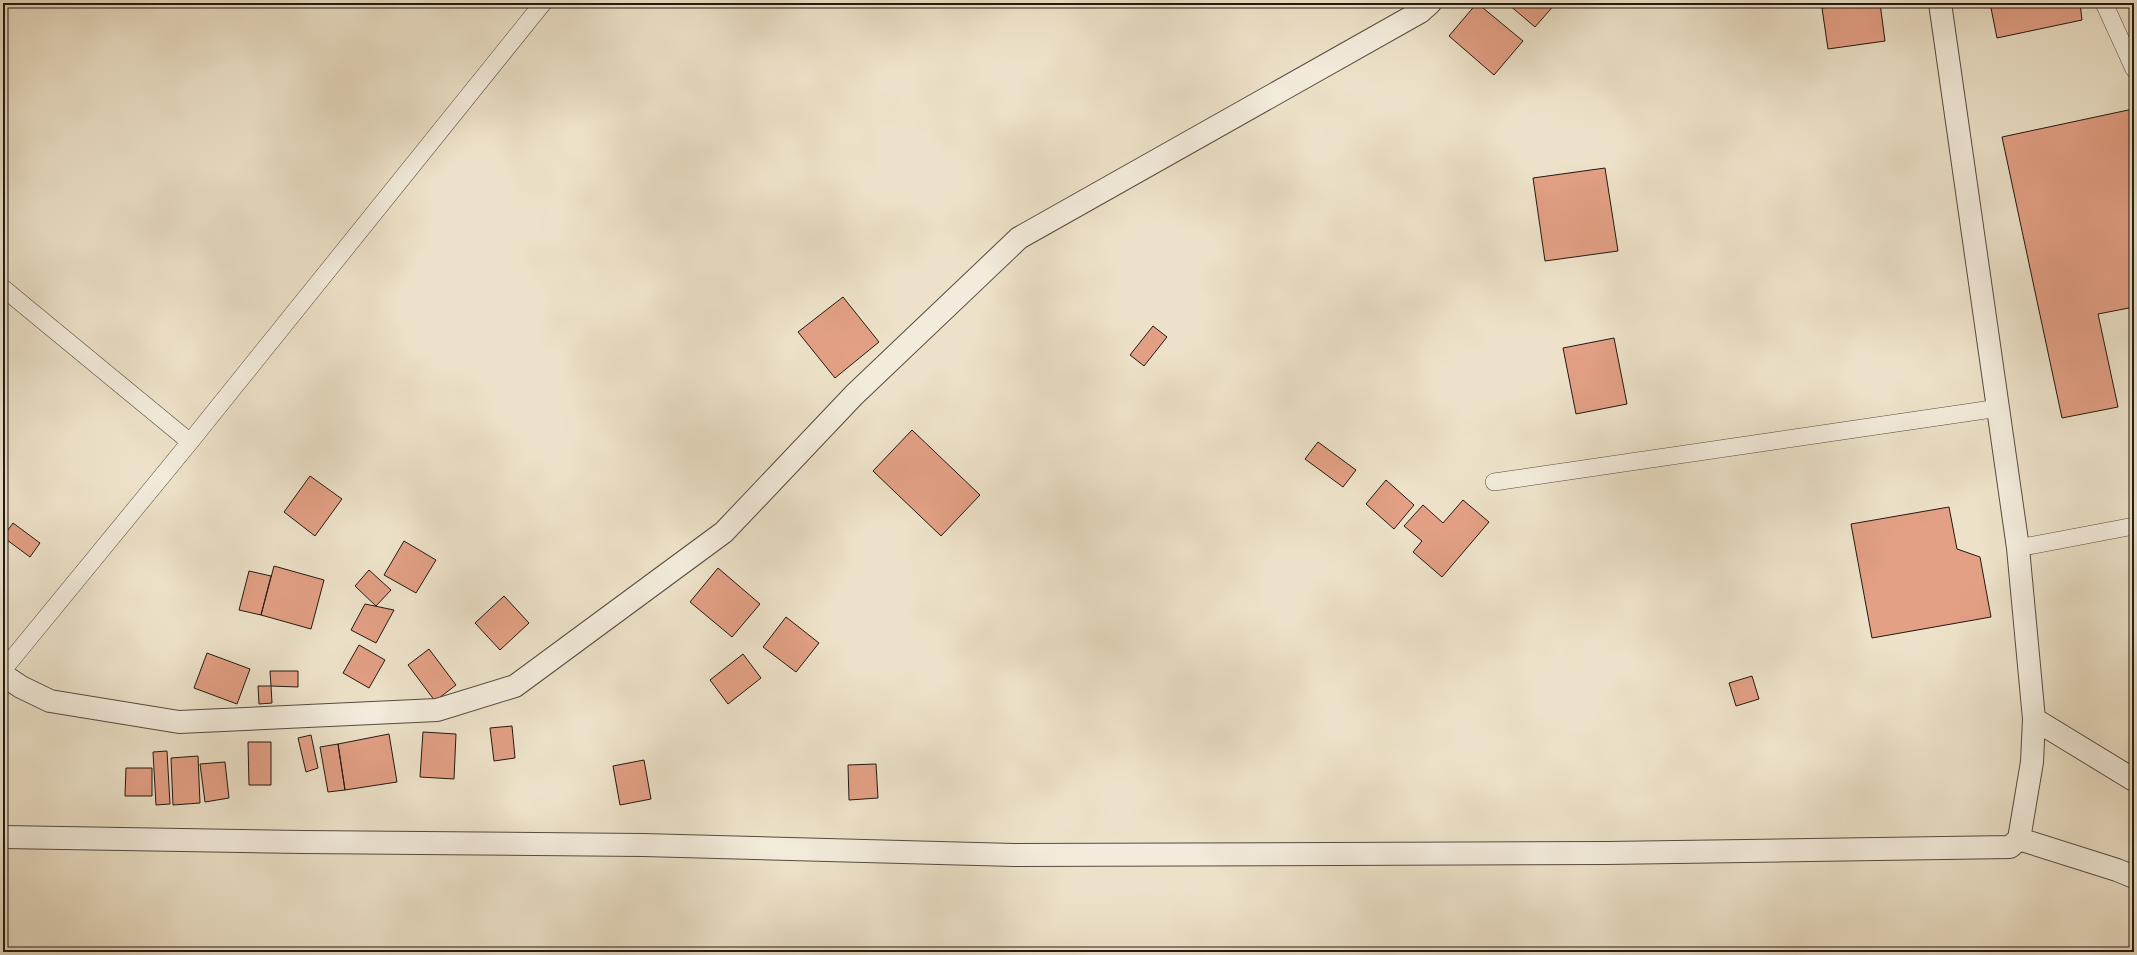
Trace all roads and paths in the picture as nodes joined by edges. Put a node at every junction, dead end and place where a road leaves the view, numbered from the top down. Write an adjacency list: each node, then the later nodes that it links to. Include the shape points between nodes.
1 (543, 3): 8 (lane)
2 (1430, 3): 13 (street, via 1420,12 1019,238 854,395 724,532 515,686 437,710 179,722 50,701)
3 (1940, 3): 7 (street)
4 (2104, 3): 5 (lane)
5 (2134, 69)
6 (3, 288): 8 (lane)
7 (1999, 408): 9 (lane); 11 (street)
8 (190, 442): 12 (lane)
9 (1494, 482)
10 (2134, 526): 11 (lane)
11 (2018, 548): 14 (street)
12 (3, 670)
13 (3, 675)
14 (2034, 719): 15 (street); 17 (street, via 2032,762)
15 (2134, 780)
16 (3, 837): 17 (street, via 643,845 1014,855 1615,853 2010,846)
17 (2019, 839): 18 (street, via 2117,870)
18 (2134, 878)

